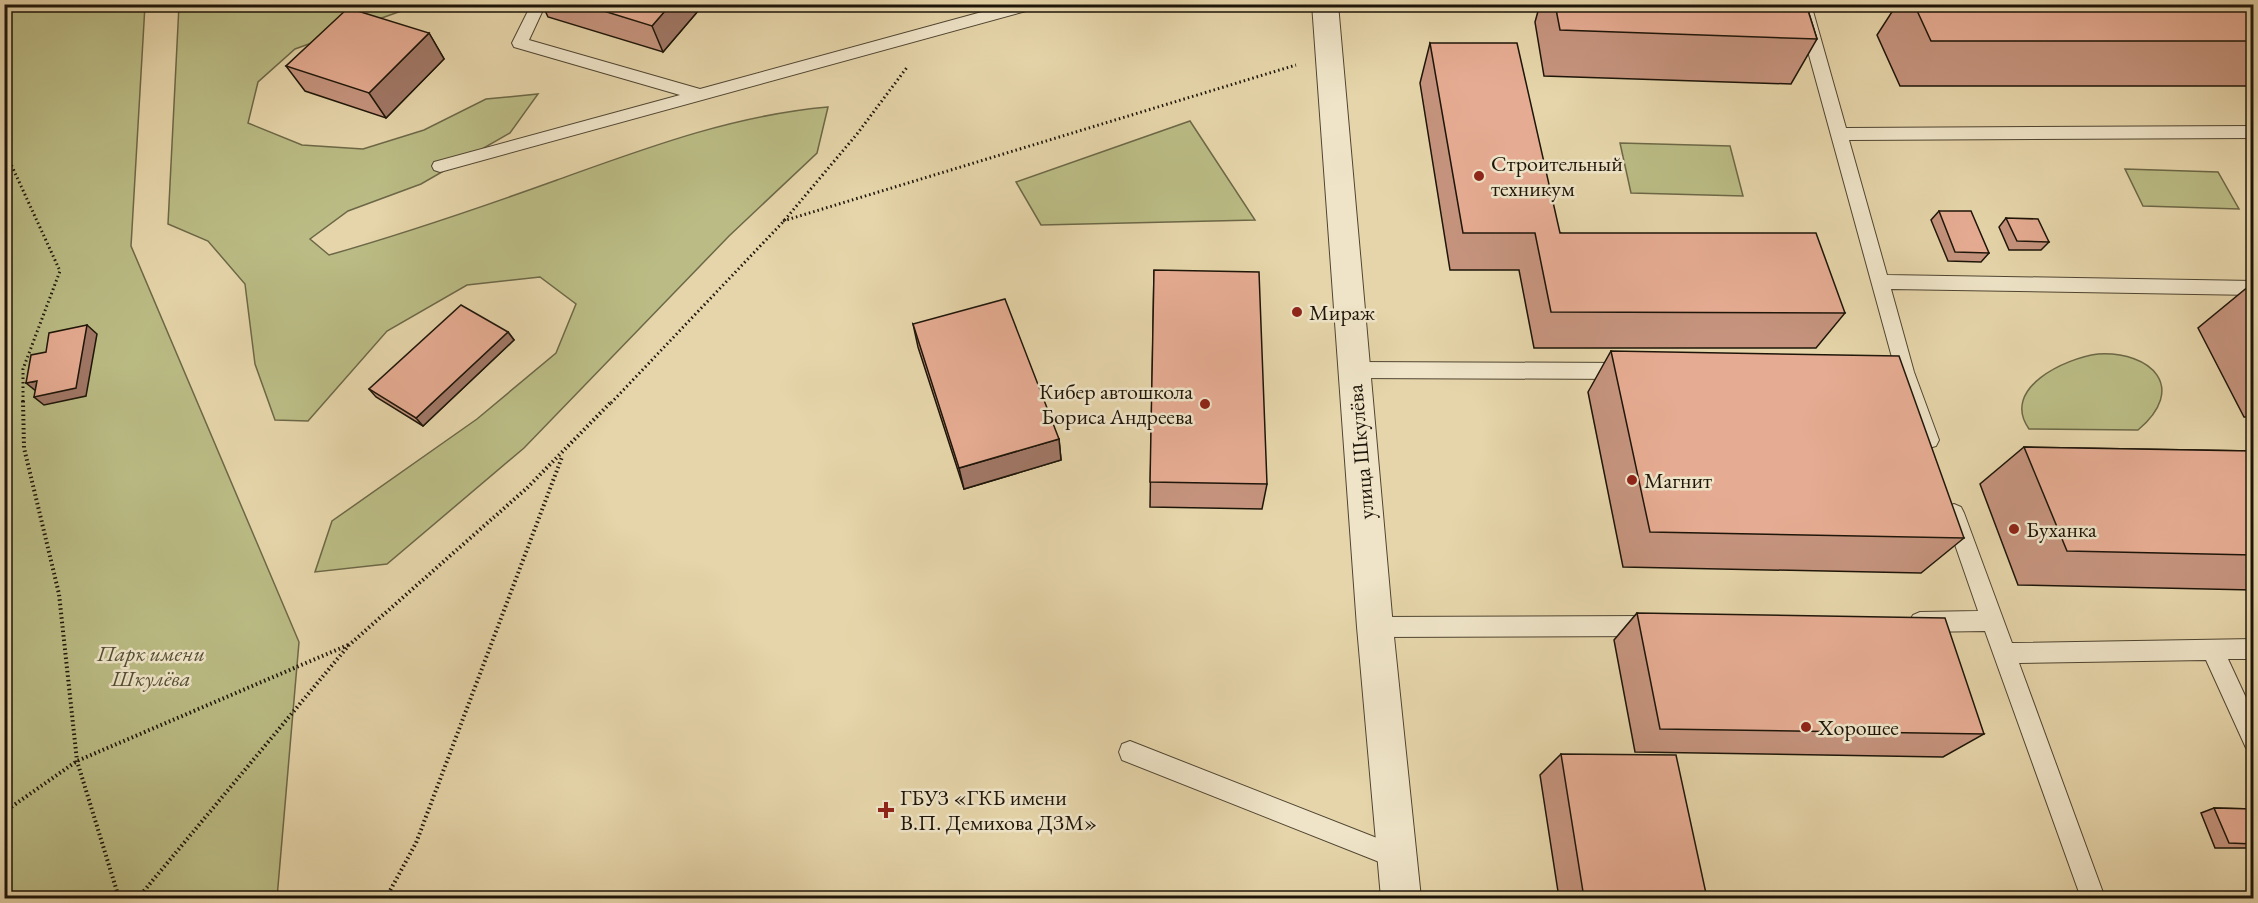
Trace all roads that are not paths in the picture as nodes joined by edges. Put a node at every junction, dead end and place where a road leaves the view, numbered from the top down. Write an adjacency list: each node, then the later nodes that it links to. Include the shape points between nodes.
1 (541, 4): 5 (lane, via 520,43)
2 (1032, 4): 5 (lane)
3 (1324, 4): 11 (street, улица Шкулёва)
4 (1803, 4): 7 (lane)
5 (700, 94): 8 (lane)
6 (2253, 132): 7 (lane)
7 (1839, 134): 9 (lane)
8 (440, 166)
9 (1880, 282): 10 (lane); 14 (lane)
10 (2253, 288)
11 (1354, 370): 12 (lane); 20 (street, улица Шкулёва)
12 (1647, 371)
13 (1881, 372): 14 (lane)
14 (1905, 372): 15 (lane)
15 (1935, 459)
16 (1946, 491): 17 (lane)
17 (1992, 621): 18 (lane); 23 (lane)
18 (1897, 622)
19 (1671, 626): 20 (lane)
20 (1375, 627): 26 (street, улица Шкулёва)
21 (2212, 649): 22 (lane); 23 (lane); 24 (lane)
22 (2253, 650)
23 (2005, 653): 28 (lane)
24 (2253, 740)
25 (1130, 752): 26 (lane)
26 (1397, 857): 27 (street, улица Шкулёва)
27 (1401, 898)
28 (2093, 898)

